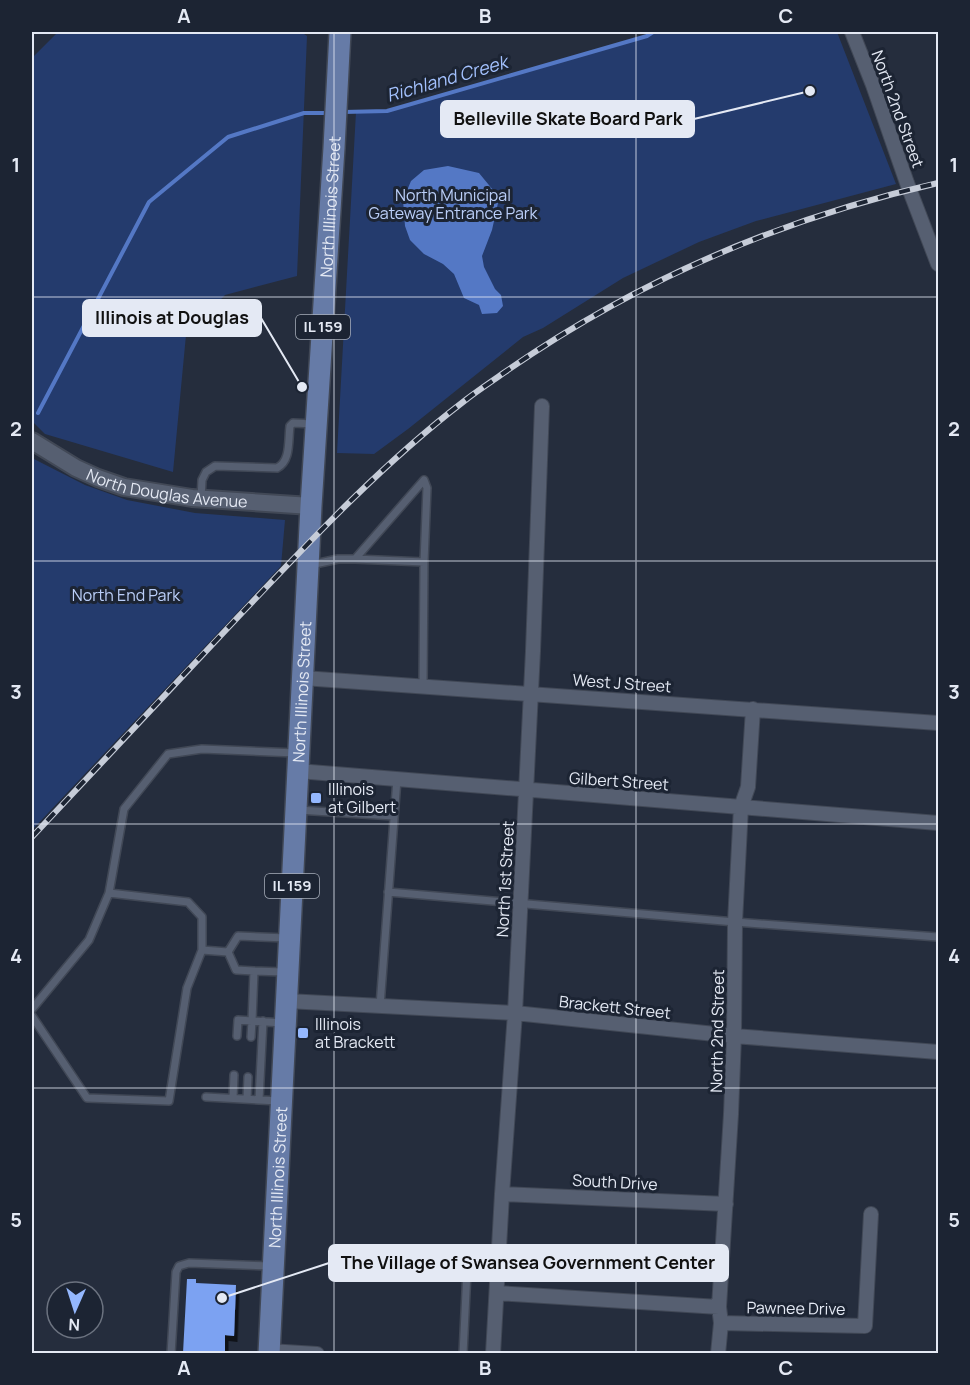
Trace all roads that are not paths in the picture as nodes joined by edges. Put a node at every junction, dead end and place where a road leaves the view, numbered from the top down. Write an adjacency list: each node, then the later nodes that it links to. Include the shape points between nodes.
1 (340, 32): 5 (main road, North Illinois Street / IL 159)
2 (852, 32): 3 (street, North 2nd Street)
3 (939, 264)
4 (542, 406): 14 (street, North 1st Street)
5 (317, 424): 7 (lane, via 290,426 287,460 282,466 215,466 202,480); 8 (main road, North Illinois Street / IL 159)
6 (32, 441): 7 (street, North Douglas Avenue, via 76,468 124,487)
7 (201, 498): 8 (street, North Douglas Avenue)
8 (311, 506): 11 (main road, North Illinois Street / IL 159)
9 (355, 559): 10 (lane); 10 (lane, via 424,480); 11 (lane)
10 (424, 562): 13 (lane)
11 (309, 565): 12 (main road, North Illinois Street / IL 159)
12 (303, 678): 13 (street, West J Street); 17 (main road, North Illinois Street / IL 159)
13 (423, 686): 14 (street, West J Street)
14 (531, 694): 15 (street, West J Street); 19 (street, North 1st Street)
15 (753, 709): 16 (street, West J Street); 20 (street, North 2nd Street, via 748,787)
16 (939, 723)
17 (298, 762): 18 (street, Gilbert Street); 21 (main road, North Illinois Street / IL 159); 25 (lane, via 202,749 168,754 124,809)
18 (397, 779): 19 (street, Gilbert Street); 22 (lane)
19 (525, 790): 20 (street, Gilbert Street); 26 (street, North 1st Street)
20 (741, 807): 23 (street, Gilbert Street); 27 (street, North 2nd Street)
21 (296, 809): 22 (lane); 29 (main road, North Illinois Street / IL 159)
22 (394, 816): 24 (lane)
23 (939, 823)
24 (388, 892): 26 (lane); 35 (lane)
25 (109, 893): 30 (lane, via 188,903 202,916); 36 (lane, via 89,940)
26 (520, 903): 27 (lane); 37 (street, North 1st Street)
27 (735, 922): 28 (lane); 44 (street, North 2nd Street)
28 (939, 937)
29 (290, 938): 31 (lane, via 238,936); 33 (main road, North Illinois Street / IL 159)
30 (202, 950): 31 (lane); 38 (lane, via 187,988 169,1101 87,1098)
31 (228, 952): 32 (lane, via 236,970)
32 (254, 971): 33 (lane); 39 (lane)
33 (288, 972): 34 (main road, North Illinois Street / IL 159)
34 (287, 1001): 35 (street, Brackett Street); 41 (main road, North Illinois Street / IL 159)
35 (380, 1006): 37 (street, Brackett Street)
36 (32, 1010)
37 (515, 1013): 44 (street, Brackett Street); 53 (street, North 1st Street)
38 (32, 1016)
39 (252, 1021): 40 (lane); 42 (lane, via 238,1020); 43 (lane)
40 (263, 1021): 41 (lane); 51 (lane)
41 (286, 1023): 52 (main road, North Illinois Street / IL 159)
42 (237, 1036)
43 (251, 1036)
44 (734, 1036): 45 (street, Brackett Street); 54 (street, North 2nd Street)
45 (939, 1052)
46 (234, 1075): 49 (lane)
47 (248, 1077): 50 (lane)
48 (206, 1097): 49 (lane)
49 (233, 1098): 50 (lane)
50 (247, 1099): 51 (lane)
51 (259, 1100): 52 (lane)
52 (282, 1101): 56 (main road, North Illinois Street / IL 159)
53 (502, 1194): 54 (street, South Drive); 58 (street, North 1st Street)
54 (726, 1204): 59 (street, North 2nd Street)
55 (871, 1214): 60 (street, Pawnee Drive, via 865,1326)
56 (273, 1266): 61 (main road, North Illinois Street / IL 159); 62 (lane, via 179,1266)
57 (467, 1271): 64 (lane)
58 (497, 1293): 59 (street); 65 (street, North 1st Street)
59 (719, 1306): 60 (street, North 2nd Street)
60 (721, 1323): 66 (street, North 2nd Street)
61 (269, 1352): 63 (street)
62 (171, 1353)
63 (317, 1353)
64 (463, 1353)
65 (493, 1353)
66 (718, 1353)

